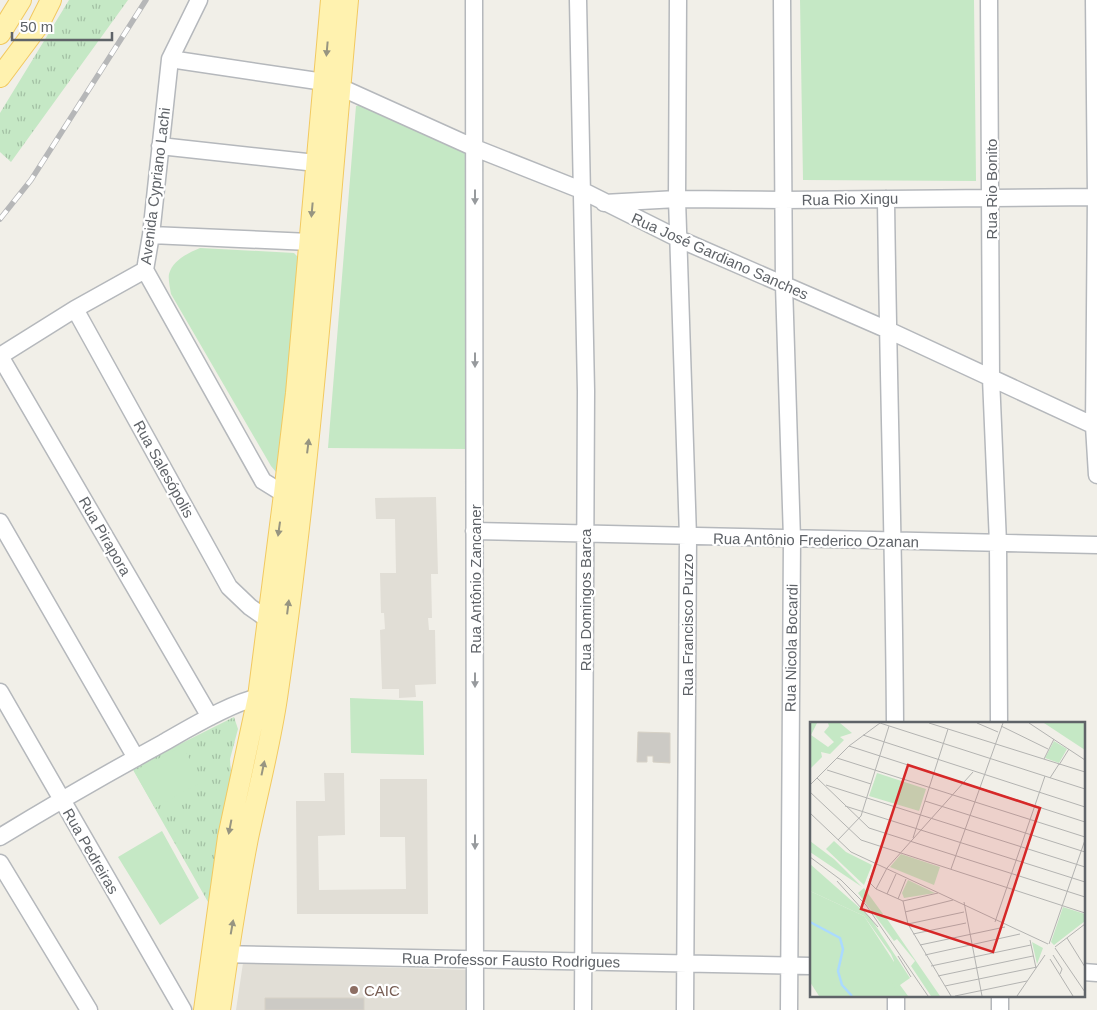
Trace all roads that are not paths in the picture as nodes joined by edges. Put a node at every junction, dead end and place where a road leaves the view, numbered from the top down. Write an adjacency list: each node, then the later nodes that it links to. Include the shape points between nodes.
1 (22, 0): 12 (main road)
2 (51, 0): 14 (main road, via 38,26)
3 (199, 0): 13 (street, Avenida Cypriano Lachi)
4 (331, 0): 15 (main road, one-way to 15)
5 (348, 0): 15 (main road)
6 (474, 0): 17 (street, Rua Antônio Zancaner)
7 (578, 0): 19 (street, Rua Domingos Barca)
8 (678, 0): 23 (street, Rua Francisco Puzzo)
9 (782, 0): 24 (street, Rua Nicola Bocardi)
10 (989, 0): 22 (street, Rua Rio Bonito)
11 (1094, 0): 20 (street)
12 (0, 34)
13 (170, 59): 15 (street, Rua José Gardiano Sanches); 16 (street, Avenida Cypriano Lachi)
14 (0, 77)
15 (333, 85): 17 (street, Rua José Gardiano Sanches); 18 (main road); 35 (main road)
16 (160, 146): 18 (street); 26 (street, Avenida Cypriano Lachi)
17 (475, 148): 19 (street, Rua José Gardiano Sanches); 40 (street, Rua Antônio Zancaner, one-way to 40)
18 (316, 163): 28 (main road, one-way to 28)
19 (581, 190): 25 (street, Rua José Gardiano Sanches); 41 (street, Rua Domingos Barca, via 585,292)
20 (1097, 196): 22 (street, Rua Rio Xingu); 36 (street)
21 (886, 198): 22 (street, Rua Rio Xingu); 24 (street, Rua Rio Xingu); 32 (street)
22 (991, 198): 34 (street, Rua Rio Bonito)
23 (677, 199): 24 (street, Rua Rio Xingu); 25 (street, Rua Rio Xingu); 27 (street, Rua Francisco Puzzo)
24 (783, 200): 30 (street, Rua Nicola Bocardi)
25 (603, 203): 27 (street, Rua José Gardiano Sanches)
26 (151, 235): 28 (street); 29 (street, Avenida Cypriano Lachi)
27 (679, 239): 30 (street, Rua José Gardiano Sanches); 42 (street, Rua Francisco Puzzo)
28 (310, 242): 35 (main road)
29 (145, 270): 31 (street, Avenida Cypriano Lachi); 38 (street, via 263,481)
30 (784, 285): 32 (street, Rua José Gardiano Sanches); 43 (street, Rua Nicola Bocardi)
31 (75, 309): 33 (street, Avenida Cypriano Lachi); 47 (street, Rua Salesópolis, via 229,587)
32 (888, 330): 34 (street, Rua José Gardiano Sanches); 44 (street)
33 (0, 356): 50 (street, Rua Pirapora)
34 (992, 378): 36 (street, Rua José Gardiano Sanches); 45 (street, Rua Rio Bonito)
35 (305, 395): 38 (main road); 49 (main road, one-way to 35)
36 (1095, 426): 37 (street)
37 (1097, 475)
38 (284, 494): 47 (main road, one-way to 47)
39 (0, 522): 53 (street)
40 (474, 531): 41 (street, Rua Antônio Frederico Ozanan); 58 (street, Rua Antônio Zancaner, one-way to 58)
41 (586, 534): 42 (street, Rua Antônio Frederico Ozanan); 59 (street, Rua Domingos Barca)
42 (688, 537): 43 (street, Rua Antônio Frederico Ozanan); 60 (street, Rua Francisco Puzzo)
43 (792, 539): 44 (street, Rua Antônio Frederico Ozanan); 61 (street, Rua Nicola Bocardi)
44 (894, 541): 45 (street, Rua Antônio Frederico Ozanan); 51 (street)
45 (998, 543): 46 (street, Rua Antônio Frederico Ozanan); 52 (street, Rua Rio Bonito)
46 (1097, 545)
47 (267, 619): 49 (main road)
48 (0, 692): 54 (street, Rua Pedreiras)
49 (267, 698): 50 (street); 57 (main road, via 228,837)
50 (210, 717): 53 (street)
51 (895, 722)
52 (999, 722)
53 (136, 758): 54 (street)
54 (62, 800): 55 (street); 66 (street, Rua Pedreiras)
55 (0, 836)
56 (0, 863): 65 (street)
57 (219, 954): 58 (street, Rua Professor Fausto Rodrigues); 67 (main road); 68 (main road)
58 (475, 960): 59 (street, Rua Professor Fausto Rodrigues); 69 (street, Rua Antônio Zancaner)
59 (582, 961): 60 (street, Rua Professor Fausto Rodrigues); 70 (street, Rua Domingos Barca)
60 (685, 964): 61 (street, Rua Professor Fausto Rodrigues); 71 (street, Rua Francisco Puzzo)
61 (788, 966): 62 (street, Rua Professor Fausto Rodrigues); 72 (street, Rua Nicola Bocardi)
62 (810, 966)
63 (1084, 972): 64 (street)
64 (1097, 973)
65 (89, 1010)
66 (183, 1010)
67 (204, 1010)
68 (220, 1010)
69 (476, 1010)
70 (583, 1010)
71 (685, 1010)
72 (789, 1010)

